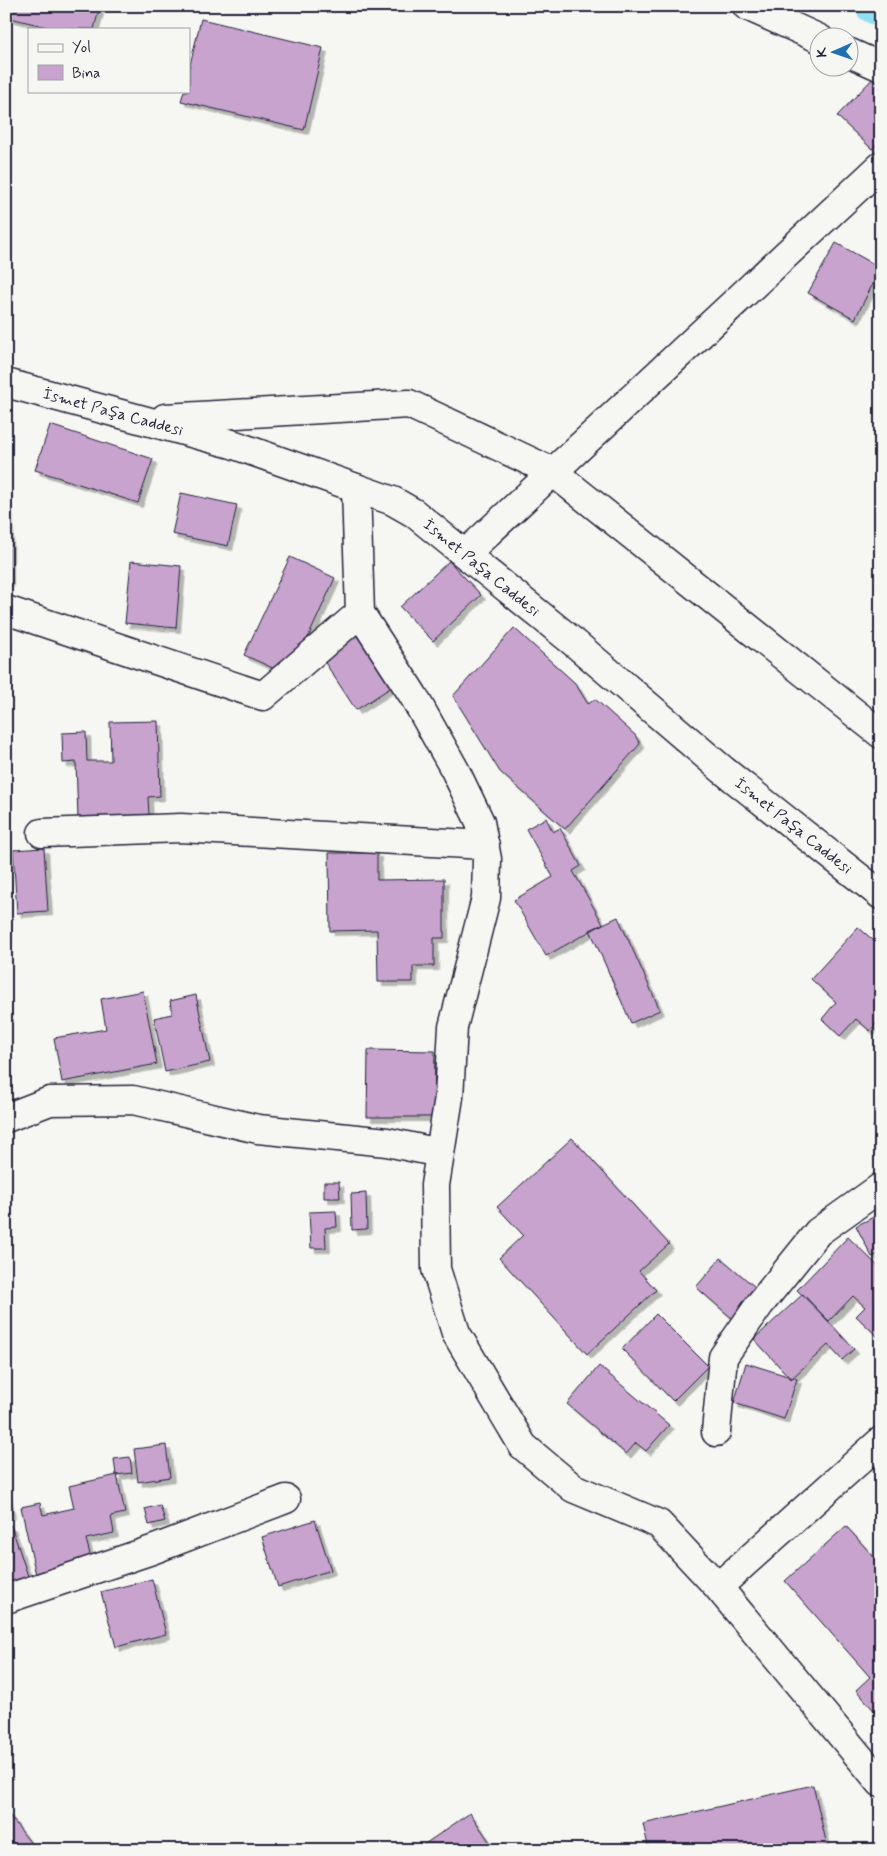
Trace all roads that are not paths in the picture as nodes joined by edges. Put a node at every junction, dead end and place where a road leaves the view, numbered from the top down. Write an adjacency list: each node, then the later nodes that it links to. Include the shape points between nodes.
1 (748, 6): 2 (street)
2 (810, 34)
3 (860, 58): 4 (street)
4 (881, 67)
5 (881, 166): 8 (street)
6 (6, 383): 7 (street, İsmet Paşa Caddesi)
7 (141, 420): 8 (street, via 409,404); 9 (street, İsmet Paşa Caddesi, via 232,444)
8 (553, 472): 10 (street); 13 (street)
9 (356, 488): 10 (street, İsmet Paşa Caddesi, via 393,501 414,513); 12 (street)
10 (465, 554): 16 (street, İsmet Paşa Caddesi, via 723,770)
11 (6, 610): 12 (street, via 263,696)
12 (360, 613): 15 (street, via 413,695 455,770 480,822)
13 (881, 734)
14 (42, 833): 15 (street, via 181,828)
15 (485, 845): 18 (street, via 486,898 453,1027 449,1096)
16 (881, 895)
17 (6, 1118): 18 (street, via 50,1101 133,1100 258,1129 387,1142)
18 (440, 1152): 23 (street, via 434,1185 436,1269 456,1333 523,1446 572,1488 659,1524)
19 (881, 1187): 20 (street, via 818,1232 723,1356)
20 (716, 1432)
21 (881, 1441): 23 (street)
22 (286, 1499): 24 (street, via 152,1550)
23 (718, 1587): 25 (street)
24 (6, 1599)
25 (881, 1783)

